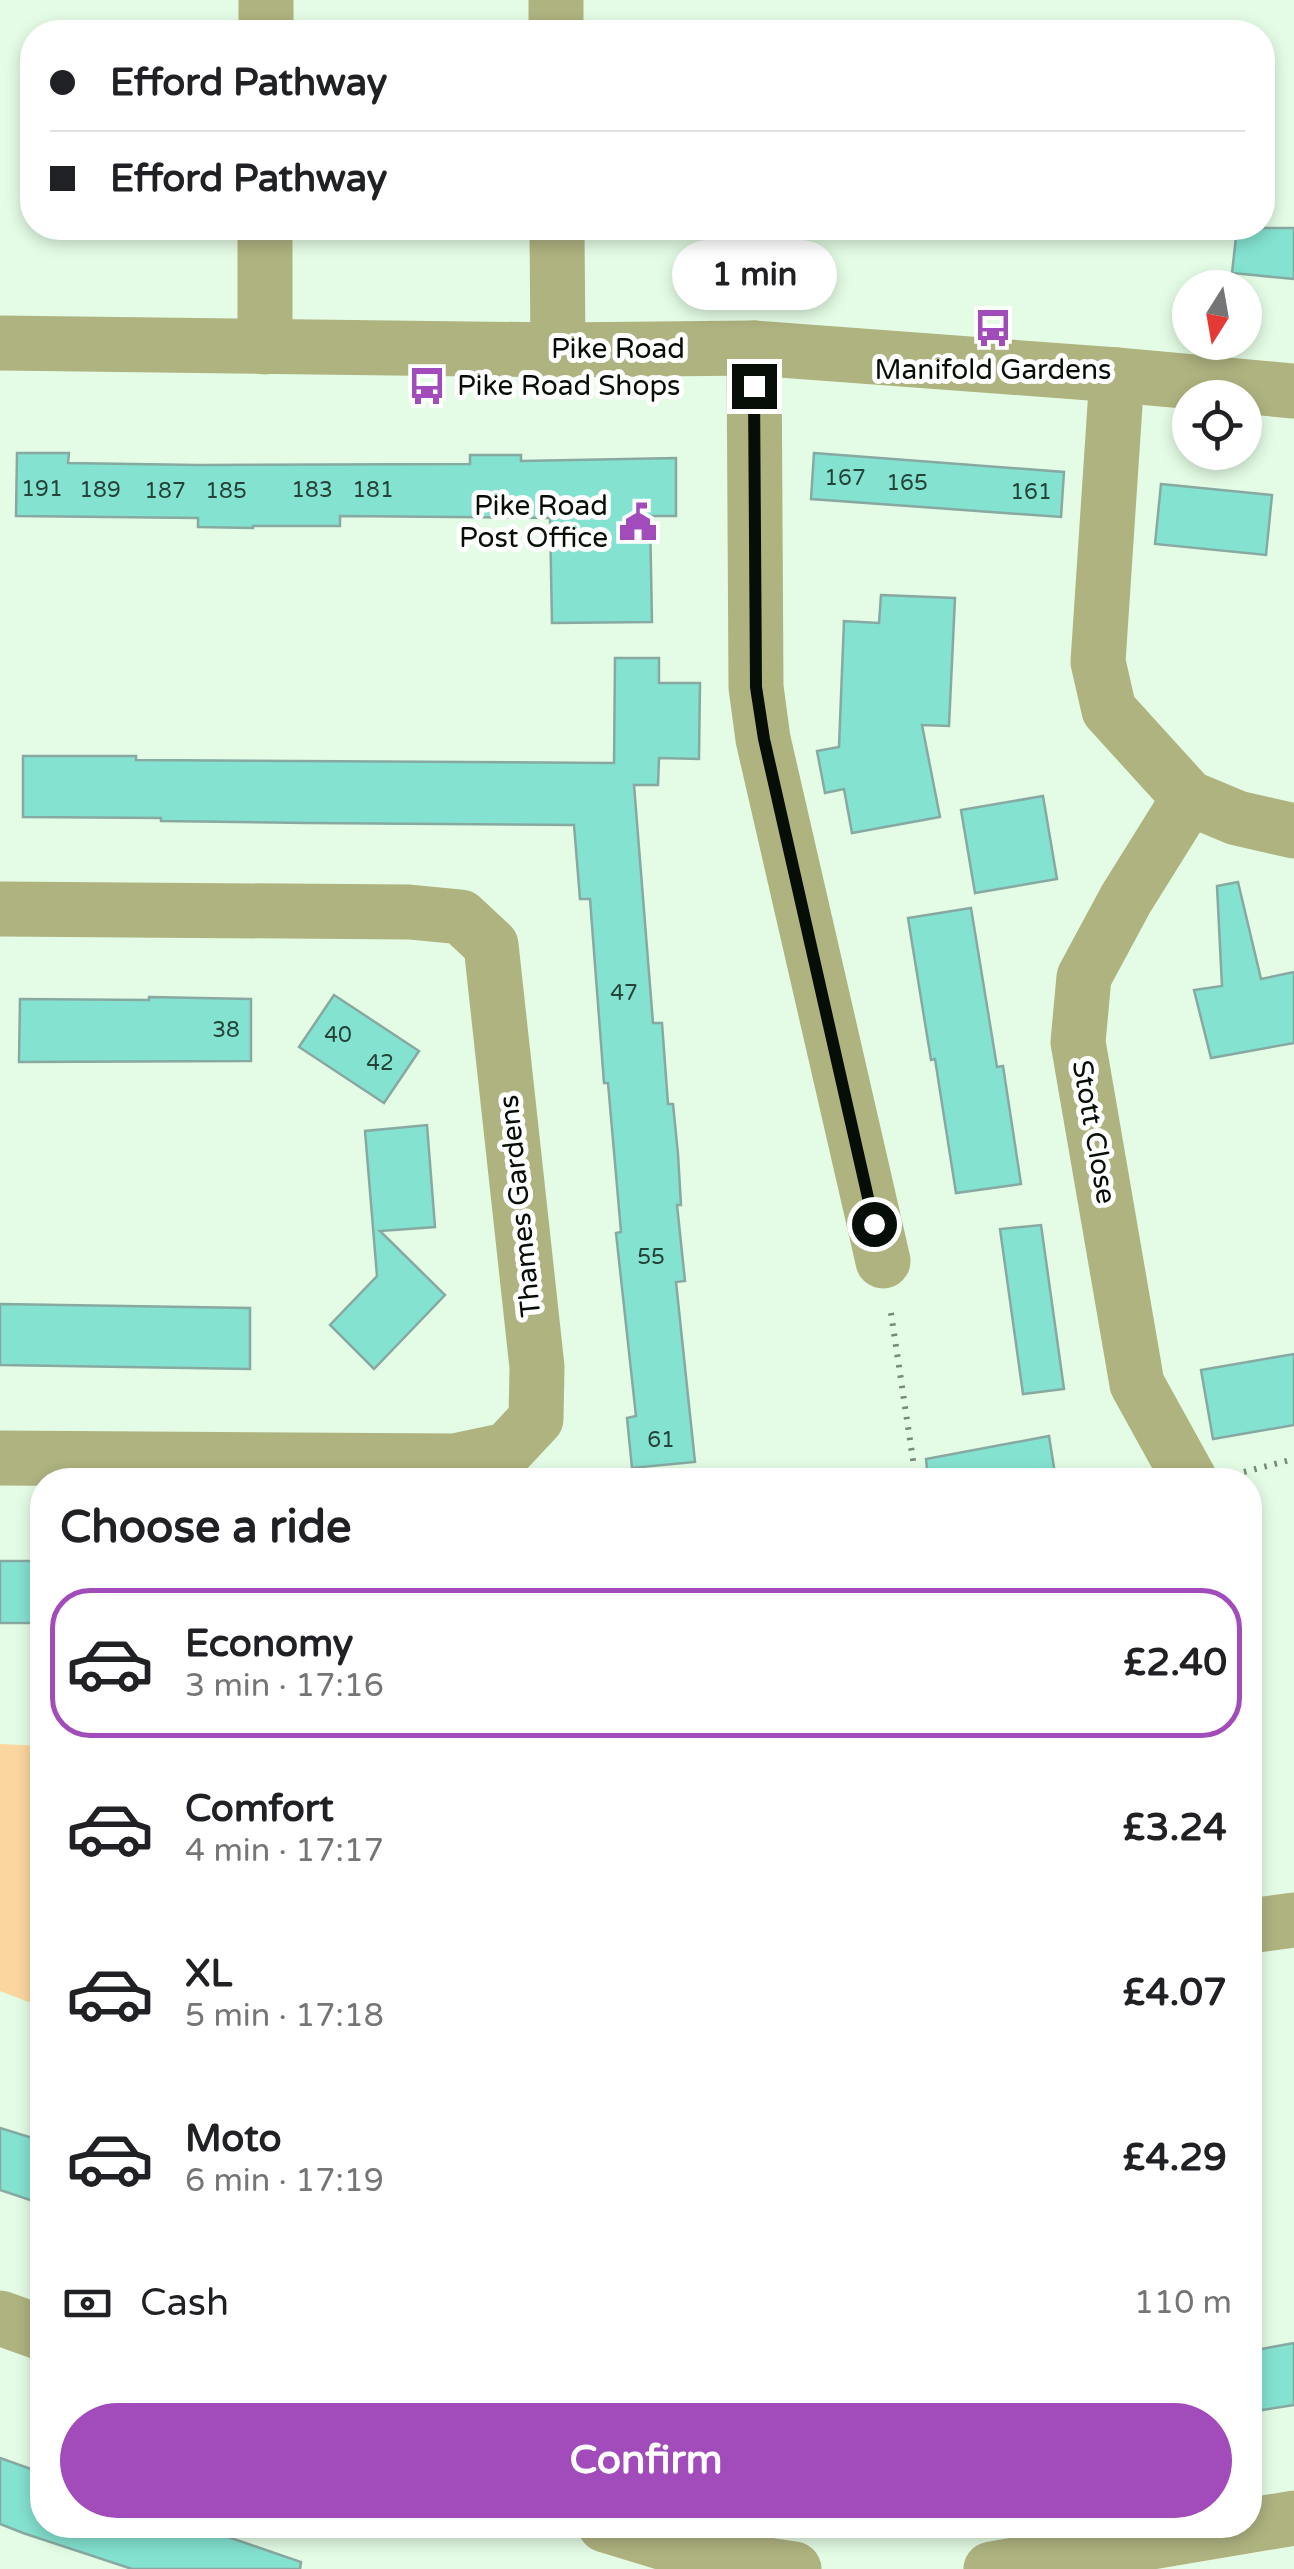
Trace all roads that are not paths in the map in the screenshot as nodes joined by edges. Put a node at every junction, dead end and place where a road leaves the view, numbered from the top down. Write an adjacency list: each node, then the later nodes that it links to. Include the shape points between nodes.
1 (265, 240): 4 (street)
2 (557, 240): 6 (street)
3 (0, 343): 4 (street, Pike Road)
4 (265, 348): 6 (street, Pike Road)
5 (754, 348): 6 (street, Pike Road); 7 (street, Pike Road); 12 (street, via 756,687)
6 (558, 350)
7 (1117, 375): 8 (street, Pike Road); 9 (street, via 1098,662 1109,710)
8 (1294, 391)
9 (1189, 798): 10 (street); 14 (street, Stott Close, via 1084,977 1078,1042 1137,1384)
10 (1294, 832)
11 (0, 908): 13 (street, Thames Gardens, via 460,917 491,945 538,1368 536,1419 507,1450 455,1460)
12 (883, 1261)
13 (0, 1458)
14 (1202, 1468)
15 (1294, 1920): 16 (street)
16 (1262, 1924)
17 (0, 2318): 18 (street)
18 (30, 2329)
19 (1294, 2518): 20 (street)
20 (1262, 2523)
21 (648, 2538): 23 (street, via 708,2556)
22 (1175, 2538): 24 (street)
23 (794, 2569)
24 (990, 2569)

